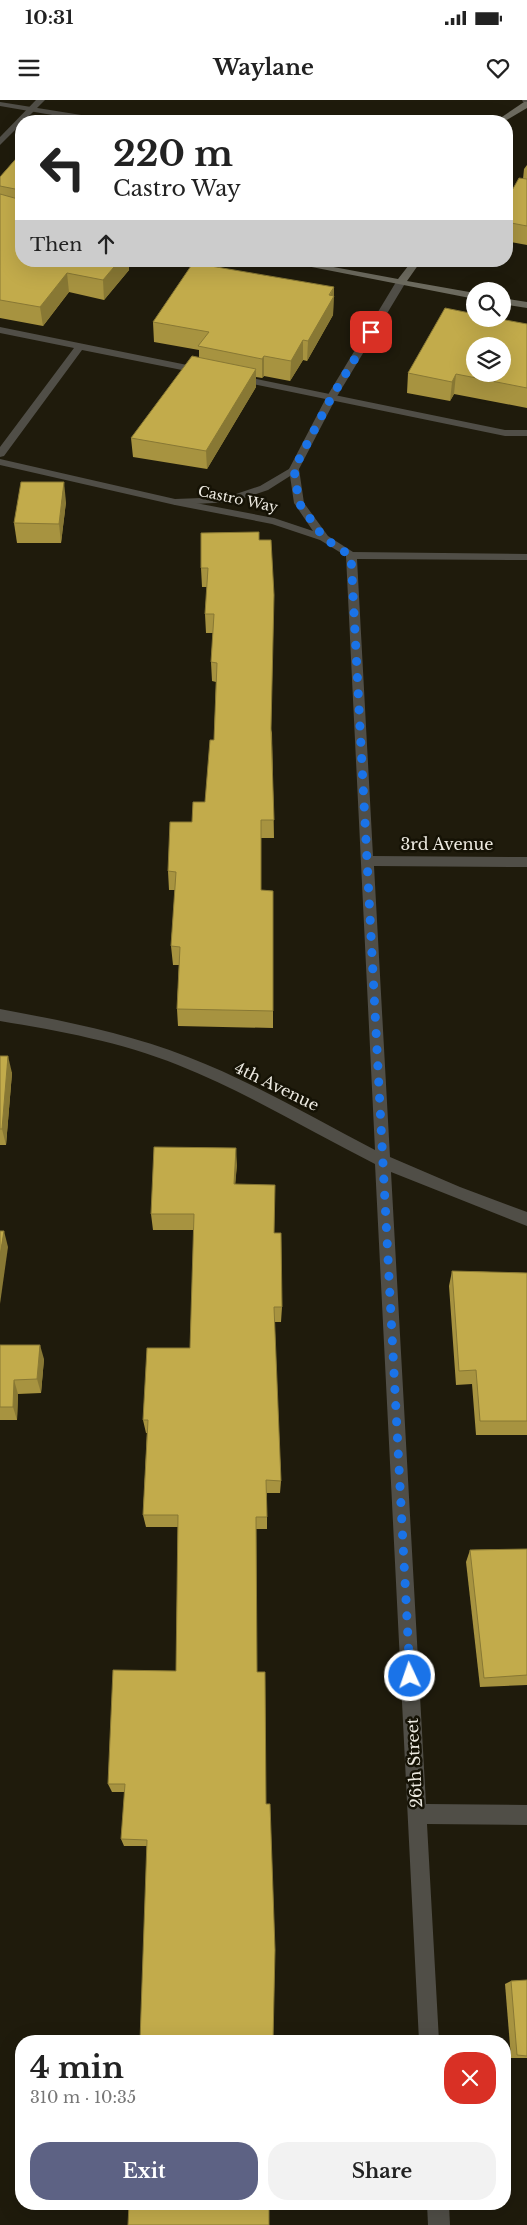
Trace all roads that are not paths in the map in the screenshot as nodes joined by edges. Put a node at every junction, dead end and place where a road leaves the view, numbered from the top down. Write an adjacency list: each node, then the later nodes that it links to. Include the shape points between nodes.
1 (41, 100): 4 (street)
2 (527, 101): 7 (street)
3 (0, 104): 4 (street)
4 (32, 110): 5 (street); 6 (street)
5 (27, 115)
6 (63, 115)
7 (508, 115)
8 (15, 127): 9 (street)
9 (0, 142)
10 (513, 191): 11 (street)
11 (527, 194)
12 (318, 267): 14 (street)
13 (412, 267): 14 (street)
14 (401, 282): 15 (street); 20 (street)
15 (466, 294)
16 (511, 302): 17 (street)
17 (527, 305)
18 (0, 330): 19 (street)
19 (80, 346): 20 (street); 22 (street)
20 (331, 398): 21 (street, via 505,433); 24 (street)
21 (527, 433)
22 (0, 454)
23 (0, 462): 25 (street, Castro Way)
24 (294, 469): 25 (street, via 264,488 228,500); 26 (street, via 299,503)
25 (175, 502): 26 (street, Castro Way, via 274,521)
26 (324, 538): 27 (street, Castro Way)
27 (351, 556): 28 (street); 29 (street, 26th Street)
28 (527, 556)
29 (367, 862): 30 (street, 3rd Avenue); 32 (street, 26th Street)
30 (527, 862)
31 (0, 1015): 32 (street, 4th Avenue, via 94,1034 182,1061 267,1098)
32 (383, 1160): 33 (street, 4th Avenue, via 472,1200); 34 (street, 26th Street)
33 (527, 1219)
34 (417, 1814): 35 (street); 36 (street, 26th Street)
35 (527, 1815)
36 (429, 2035)
37 (438, 2210): 38 (street)
38 (439, 2225)

